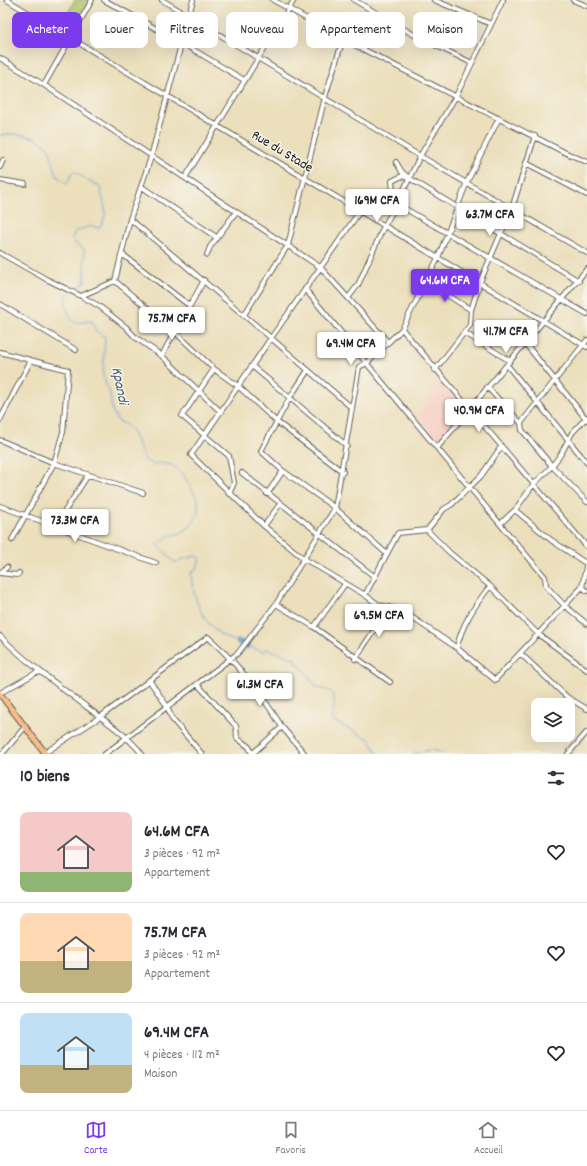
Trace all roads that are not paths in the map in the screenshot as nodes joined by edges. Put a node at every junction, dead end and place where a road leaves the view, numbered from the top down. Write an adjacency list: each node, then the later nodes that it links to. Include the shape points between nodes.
1 (8, 0): 14 (street, Rue du Stade)
2 (92, 0): 17 (street)
3 (104, 0): 20 (street)
4 (162, 0): 15 (street)
5 (193, 0): 16 (street)
6 (273, 0): 13 (street)
7 (294, 0): 13 (street)
8 (354, 0): 30 (street, via 416,36)
9 (434, 0): 19 (street)
10 (503, 0): 19 (street)
11 (573, 0): 12 (street)
12 (587, 6)
13 (289, 9): 18 (street); 28 (street)
14 (28, 12)
15 (182, 12)
16 (190, 12)
17 (82, 18)
18 (306, 18)
19 (491, 24): 30 (street)
20 (156, 29)
21 (218, 33): 28 (street)
22 (82, 44): 33 (street, Rue du Stade)
23 (65, 48): 32 (street)
24 (181, 48): 33 (street)
25 (190, 48): 31 (street)
26 (340, 48): 35 (street)
27 (361, 48): 34 (street)
28 (258, 56): 31 (street); 35 (street)
29 (0, 58): 32 (street)
30 (472, 63): 34 (street)
31 (244, 80): 37 (street)
32 (44, 85): 40 (street)
33 (169, 95): 37 (street, Rue du Stade); 40 (street)
34 (456, 96): 36 (street); 39 (street)
35 (325, 97): 39 (street); 47 (street)
36 (499, 118): 38 (street); 50 (street)
37 (218, 125): 46 (street); 47 (street, Rue du Stade)
38 (535, 136): 43 (street); 44 (street)
39 (420, 156): 48 (street); 50 (street)
40 (151, 157): 46 (street); 52 (street)
41 (3, 160): 45 (street)
42 (396, 162): 48 (street)
43 (587, 162)
44 (526, 163): 53 (street); 57 (street)
45 (0, 167)
46 (185, 178): 60 (street)
47 (305, 178): 59 (street, Rue du Stade); 66 (street)
48 (409, 178): 54 (street, via 402,176 392,181); 55 (street); 56 (street)
49 (0, 180): 51 (street)
50 (467, 182): 56 (street); 57 (street)
51 (25, 184)
52 (142, 187): 61 (street); 65 (street)
53 (587, 194)
54 (392, 195): 55 (street); 58 (street, via 376,194 373,203)
55 (397, 204): 62 (street); 63 (street)
56 (458, 207): 63 (street); 64 (street)
57 (512, 208): 64 (street); 68 (street)
58 (376, 210)
59 (360, 211): 62 (street, Rue du Stade); 73 (street)
60 (236, 212): 65 (street); 66 (street)
61 (130, 220): 69 (street); 75 (street)
62 (384, 226): 72 (street, Rue du Stade); 82 (street, via 358,285)
63 (448, 233): 71 (street); 72 (street)
64 (500, 233): 71 (street); 76 (street)
65 (216, 238): 70 (street)
66 (288, 245): 73 (street); 88 (street)
67 (0, 252): 81 (street)
68 (587, 253)
69 (122, 254): 77 (street); 85 (street)
70 (207, 255)
71 (490, 257): 79 (street); 83 (street)
72 (438, 258): 78 (street); 79 (street, Rue du Stade)
73 (320, 267): 80 (street); 82 (street)
74 (587, 269): 76 (street)
75 (204, 280): 85 (street); 88 (street)
76 (579, 281): 83 (street)
77 (116, 282): 81 (street); 91 (street)
78 (427, 282): 86 (street); 90 (street)
79 (480, 282): 86 (street); 89 (street, Rue du Stade)
80 (305, 289): 93 (street); 102 (street)
81 (79, 295): 100 (street, via 99,306)
82 (348, 298): 95 (street)
83 (562, 299): 87 (street); 89 (street)
84 (0, 304): 98 (street)
85 (190, 306): 91 (street)
86 (471, 310): 92 (street, via 470,325)
87 (587, 314)
88 (244, 315): 93 (street)
89 (544, 321): 96 (street); 97 (street, Rue du Stade)
90 (402, 329): 95 (street); 107 (street)
91 (174, 331): 100 (street); 105 (street)
92 (465, 333): 103 (street); 107 (street)
93 (271, 338): 104 (street); 106 (street)
94 (587, 340): 97 (street)
95 (388, 342): 102 (street)
96 (524, 343): 103 (street); 108 (street)
97 (585, 346): 108 (street)
98 (76, 350)
99 (0, 352): 101 (street)
100 (162, 356): 111 (street)
101 (30, 362): 118 (street); 127 (street, via 68,370 63,432)
102 (367, 363): 114 (street, via 359,367); 126 (street)
103 (508, 363): 110 (street); 113 (street)
104 (252, 366): 109 (street); 112 (street)
105 (214, 370): 109 (street); 111 (street)
106 (308, 370): 112 (street); 114 (street)
107 (435, 370): 115 (street)
108 (555, 382): 113 (street); 117 (street)
109 (238, 386): 116 (street); 119 (street)
110 (487, 387): 115 (street); 120 (street)
111 (199, 392): 116 (street); 121 (street, via 182,416)
112 (290, 399): 119 (street); 124 (street)
113 (537, 404): 120 (street); 122 (street)
114 (352, 408): 124 (street)
115 (469, 409): 125 (street); 126 (street)
116 (221, 412): 121 (street)
117 (587, 418): 122 (street)
118 (0, 420)
119 (277, 422): 130 (street, via 261,451); 131 (street)
120 (521, 423): 129 (street, via 522,430)
121 (205, 435): 137 (street, via 229,456 234,483); 137 (street, via 191,455)
122 (568, 439): 128 (street); 129 (street)
123 (0, 440): 127 (street)
124 (347, 446): 131 (street)
125 (501, 447): 134 (street); 135 (street, via 481,476)
126 (437, 448): 135 (street)
127 (54, 463): 133 (street); 144 (street)
128 (587, 463)
129 (552, 466): 134 (street); 139 (street)
130 (284, 471): 138 (street); 142 (street)
131 (343, 472): 142 (street)
132 (242, 473): 138 (street)
133 (88, 475): 136 (street); 147 (street)
134 (533, 485): 143 (street); 151 (street)
135 (469, 488): 145 (street); 148 (street, via 444,509)
136 (143, 493)
137 (230, 494): 146 (street)
138 (268, 494): 140 (street)
139 (587, 502)
140 (280, 504): 146 (street); 149 (street)
141 (0, 506): 144 (street)
142 (335, 508): 149 (street); 152 (street)
143 (515, 510): 145 (street); 154 (street, via 551,540)
144 (24, 514): 147 (street); 150 (street)
145 (500, 524): 166 (street, via 545,577 546,586)
146 (264, 526): 153 (street)
147 (54, 528): 155 (street)
148 (427, 530): 152 (street, via 398,533); 161 (street)
149 (318, 534): 153 (street); 159 (street)
150 (12, 540)
151 (587, 547)
152 (387, 554): 159 (street)
153 (303, 558): 160 (street); 165 (street)
154 (587, 563): 162 (street)
155 (156, 564)
156 (7, 567): 157 (street)
157 (0, 573): 158 (street)
158 (20, 573)
159 (375, 577): 164 (street)
160 (345, 584): 164 (street); 169 (street)
161 (490, 586): 170 (street); 172 (street, via 471,612 458,638)
162 (582, 587): 163 (street); 166 (street)
163 (587, 591)
164 (365, 595): 167 (street)
165 (276, 604): 169 (street); 174 (street)
166 (564, 605): 168 (street); 170 (street)
167 (389, 608): 172 (street, via 401,610); 175 (street)
168 (587, 624)
169 (314, 627): 175 (street)
170 (538, 634): 173 (street); 176 (street)
171 (0, 636): 177 (street)
172 (457, 648): 173 (street, via 495,680)
173 (522, 654): 183 (street, via 567,697)
174 (232, 659): 178 (street, via 208,636); 180 (street); 186 (street, via 268,704)
175 (355, 659): 179 (street)
176 (587, 670)
177 (41, 672): 181 (street); 184 (street)
178 (149, 680): 182 (street); 184 (street)
179 (390, 682)
180 (198, 684): 182 (street); 196 (street, via 236,726 237,738 249,747)
181 (0, 693): 185 (main road)
182 (167, 706): 189 (street); 195 (street, via 172,718)
183 (587, 709)
184 (100, 717): 189 (street); 191 (street)
185 (25, 727): 191 (main road); 192 (street)
186 (282, 727): 196 (street); 197 (street)
187 (587, 732): 188 (street)
188 (582, 736): 190 (street); 198 (street)
189 (126, 738): 193 (street); 194 (street)
190 (587, 740)
191 (45, 753)
192 (2, 754)
193 (106, 754)
194 (142, 754)
195 (202, 754)
196 (252, 754)
197 (305, 754)
198 (568, 754)

